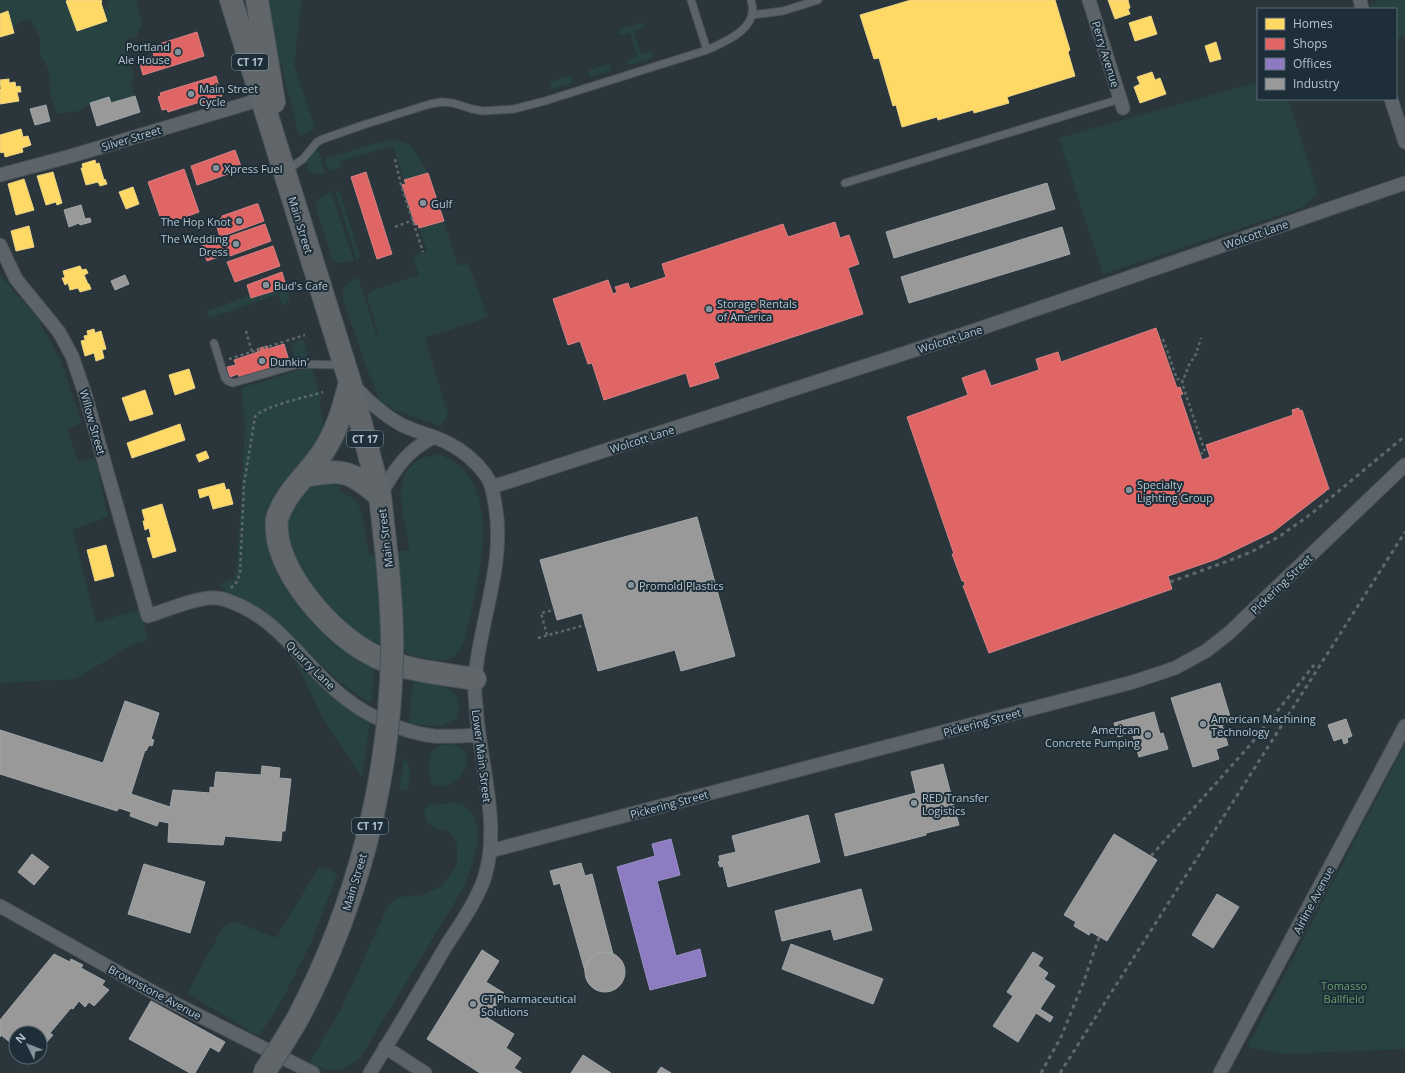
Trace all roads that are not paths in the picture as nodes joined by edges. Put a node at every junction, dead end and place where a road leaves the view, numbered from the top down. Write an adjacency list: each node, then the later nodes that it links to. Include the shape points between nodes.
1 (231, 0): 9 (highway, Main Street / CT 17)
2 (257, 0): 12 (highway, CT 17, via 274,98)
3 (691, 0): 8 (lane)
4 (751, 0): 7 (lane)
5 (818, 0): 7 (lane, via 783,11)
6 (1089, 0): 11 (street, Perry Avenue)
7 (752, 15): 8 (lane, via 740,32)
8 (706, 50): 14 (lane, via 514,109 483,111 453,103 430,104 323,139 317,142 303,159)
9 (262, 99): 12 (highway, Main Street / CT 17); 15 (street, Silver Street, via 71,156)
10 (1391, 100): 13 (street)
11 (1121, 103): 16 (lane)
12 (270, 125): 14 (highway, Main Street / CT 17)
13 (1405, 142)
14 (284, 171): 20 (highway, Main Street / CT 17)
15 (0, 174)
16 (845, 183)
17 (1405, 183): 24 (street, Wolcott Lane, via 964,334)
18 (0, 245): 26 (street, Willow Street, via 16,280 59,332 72,356 86,394)
19 (214, 343): 20 (lane, via 225,378 233,383 299,364)
20 (348, 374): 21 (street, Lower Main Street, via 383,414 408,428); 23 (highway, via 343,407 331,438); 25 (highway, Main Street / CT 17)
21 (434, 437): 24 (street, Lower Main Street, via 449,443 474,462 486,474); 25 (street, via 406,457)
22 (1405, 465): 30 (street, Pickering Street, via 1229,633 1206,651 1175,668 1133,682)
23 (305, 476): 25 (highway, via 341,472 360,480); 27 (highway, via 286,497 277,520 277,530 285,562 312,603 336,628 378,658 432,673)
24 (492, 487): 27 (street, Lower Main Street, via 497,512 497,550)
25 (380, 496): 33 (highway, Main Street / CT 17, bridge, via 392,609 392,654 390,703 372,819 343,918 323,967 298,1017)
26 (148, 616): 29 (street, Quarry Lane, via 206,598 224,599 245,608 272,625 345,698 364,710 418,733 447,736)
27 (475, 679): 29 (street, Lower Main Street)
28 (1405, 726): 37 (street, Airline Avenue)
29 (479, 735): 30 (street, Lower Main Street, via 491,823)
30 (490, 851): 32 (street, Lower Main Street, via 484,879 472,902)
31 (0, 906): 34 (street, Brownstone Avenue, via 162,997)
32 (386, 1048): 35 (street, Lower Main Street); 36 (street)
33 (264, 1073)
34 (313, 1073)
35 (370, 1073)
36 (425, 1073)
37 (1220, 1073)

